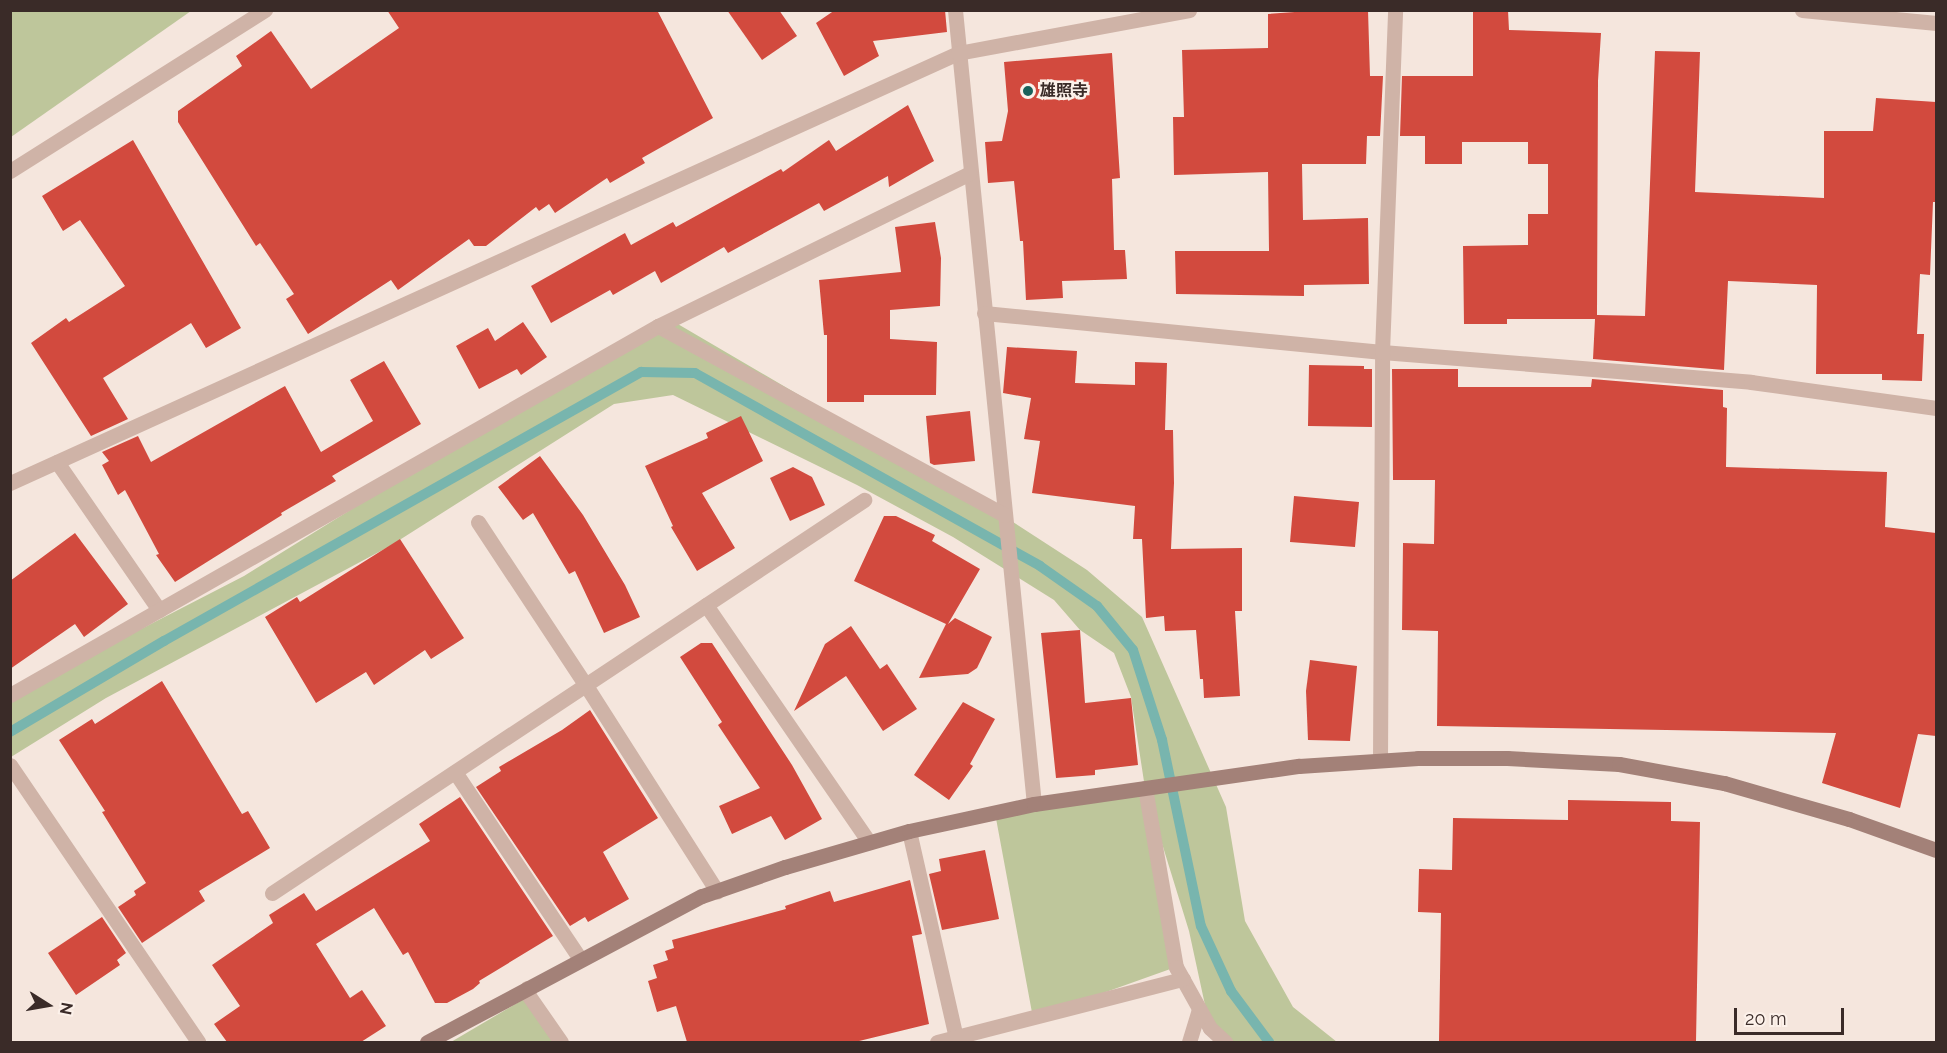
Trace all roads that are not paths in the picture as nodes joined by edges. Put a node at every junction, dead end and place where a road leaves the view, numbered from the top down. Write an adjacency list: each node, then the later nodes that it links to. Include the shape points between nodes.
1 (266, 10): 8 (street)
2 (955, 10): 7 (street)
3 (1189, 10): 7 (street)
4 (1395, 10): 12 (street)
5 (1802, 10): 6 (street)
6 (1936, 23)
7 (958, 52): 9 (street); 14 (street)
8 (10, 171)
9 (970, 173): 10 (street); 11 (street)
10 (984, 312): 12 (street); 17 (street)
11 (658, 326): 17 (street); 20 (street)
12 (1382, 352): 13 (street, via 1751,382); 23 (street)
13 (1936, 408)
14 (57, 462): 15 (street); 20 (street)
15 (10, 483)
16 (864, 500): 19 (street)
17 (1005, 515): 27 (street)
18 (478, 522): 21 (street)
19 (706, 605): 21 (street); 29 (street)
20 (159, 610): 22 (street)
21 (585, 684): 25 (street); 31 (street)
22 (10, 695)
23 (1380, 760): 26 (street, via 1299,766); 30 (street, via 1507,758 1619,765 1724,783 1849,819)
24 (10, 765): 38 (street)
25 (455, 772): 32 (street); 33 (street)
26 (1145, 788): 27 (street); 34 (street, via 1176,967)
27 (1034, 804): 28 (street)
28 (909, 831): 29 (street); 37 (street)
29 (868, 842): 31 (street)
30 (1936, 850)
31 (717, 891): 33 (street)
32 (272, 893)
33 (580, 959): 35 (street)
34 (1183, 979): 36 (street); 37 (street)
35 (527, 988): 39 (street); 40 (street)
36 (1199, 1010): 42 (street); 43 (street)
37 (957, 1040): 41 (street)
38 (198, 1042)
39 (427, 1042)
40 (561, 1042)
41 (937, 1042)
42 (1189, 1042)
43 (1225, 1042)

